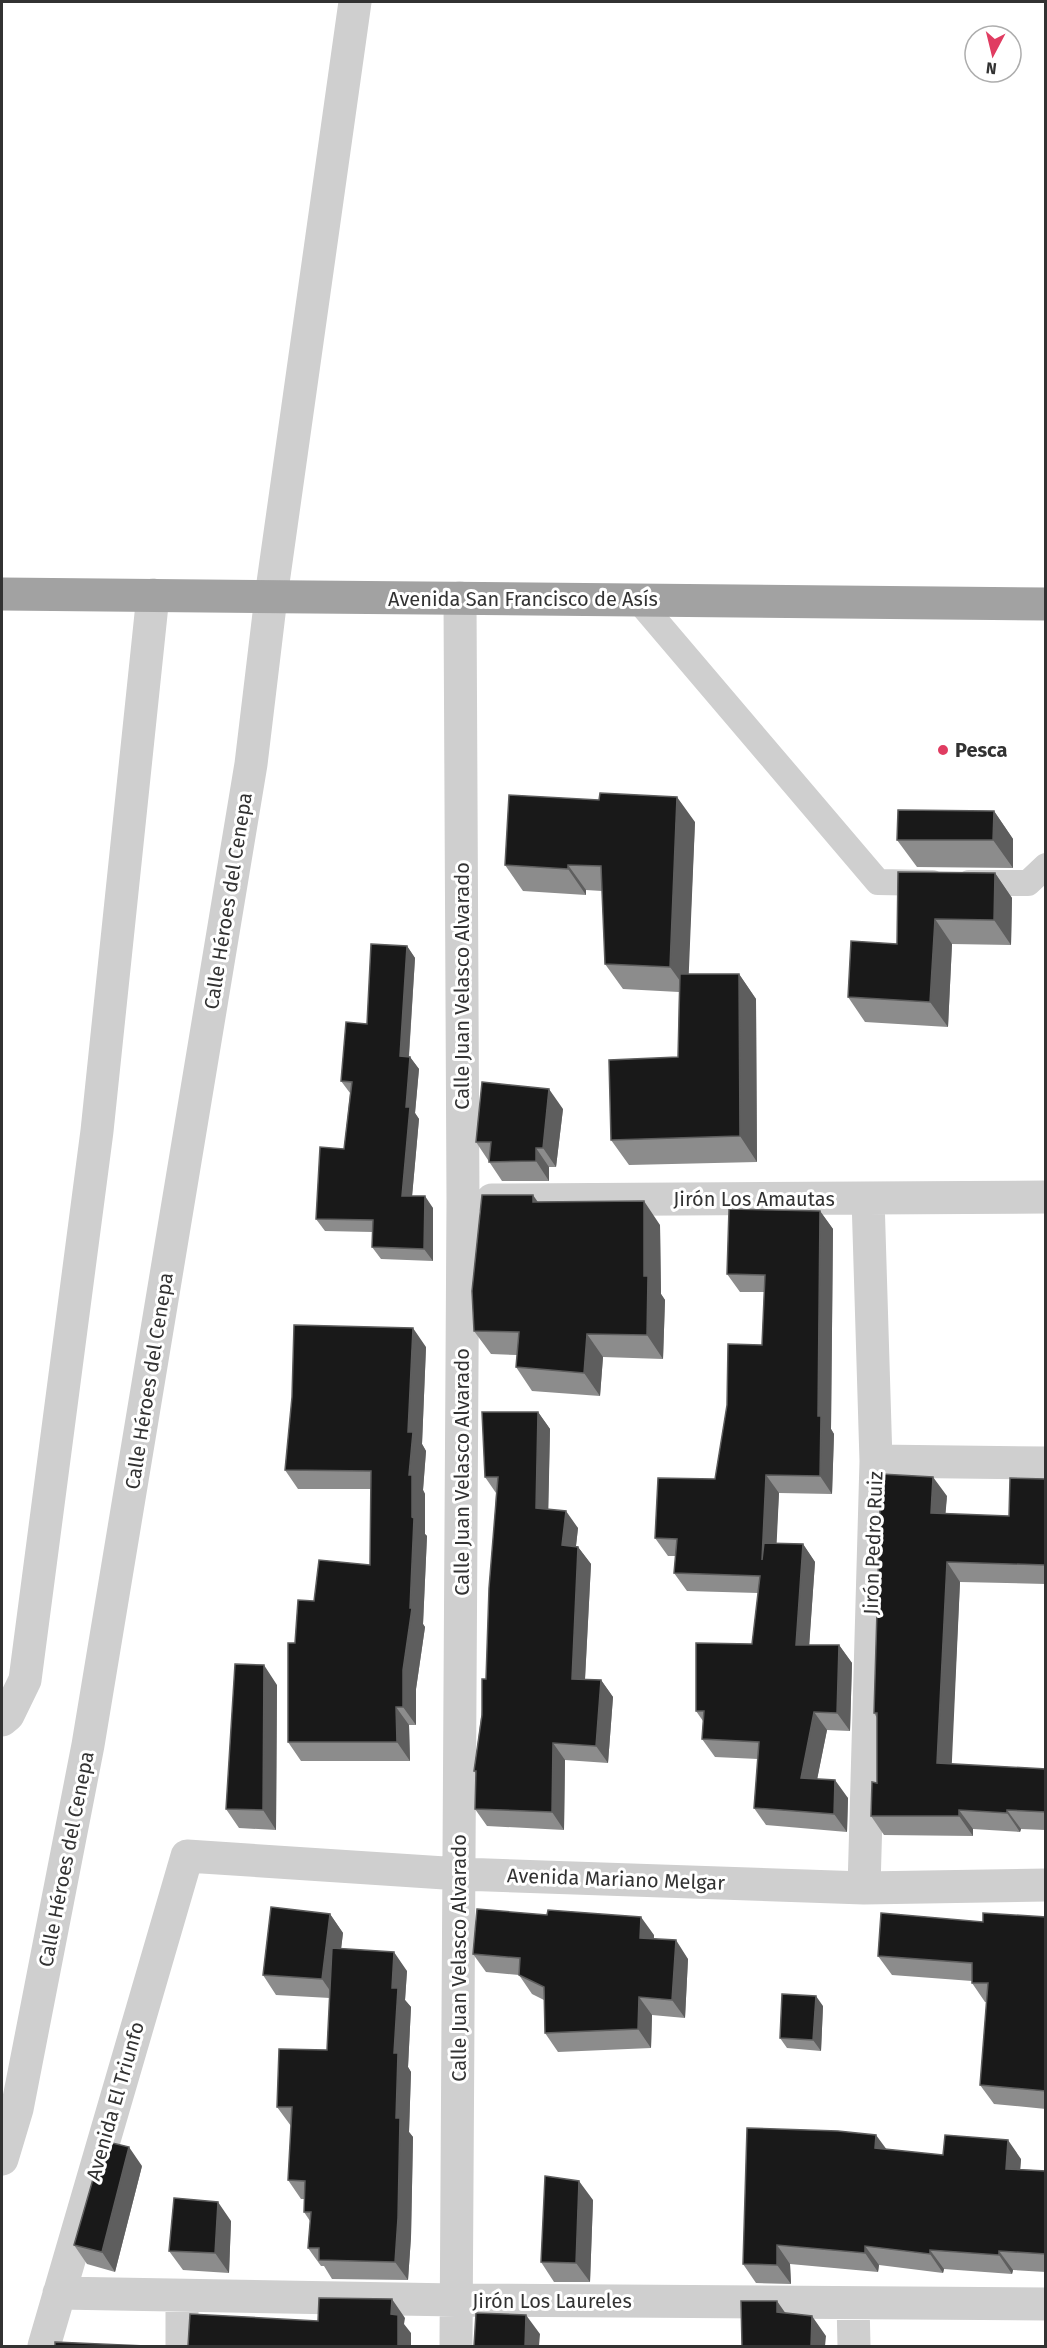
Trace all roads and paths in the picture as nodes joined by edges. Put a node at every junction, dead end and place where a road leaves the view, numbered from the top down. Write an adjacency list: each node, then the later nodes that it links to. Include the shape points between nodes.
1 (356, 2): 4 (street, Calle Héroes del Cenepa)
2 (2, 594): 3 (highway, Avenida San Francisco de Asís)
3 (161, 595): 4 (highway, Avenida San Francisco de Asís); 14 (street, via 97,1131 25,1680)
4 (263, 597): 5 (highway, Avenida San Francisco de Asís); 19 (street, Calle Héroes del Cenepa, via 251,764 88,1745 17,2109)
5 (460, 598): 6 (highway, Avenida San Francisco de Asís); 11 (street, Calle Juan Velasco Alvarado)
6 (638, 600): 7 (highway, Avenida San Francisco de Asís); 8 (lane, via 878,882 1028,883)
7 (1046, 604)
8 (1046, 866)
9 (1046, 1197): 10 (street, Jirón Los Amautas)
10 (868, 1198): 11 (street, Jirón Los Amautas); 12 (street, Jirón Pedro Ruiz)
11 (463, 1200): 16 (street, Calle Juan Velasco Alvarado)
12 (876, 1461): 13 (street); 18 (street, Jirón Pedro Ruiz)
13 (1046, 1462)
14 (2, 1720)
15 (187, 1856): 16 (street, Avenida Mariano Melgar); 20 (street, Avenida El Triunfo)
16 (460, 1874): 18 (street, Avenida Mariano Melgar); 22 (street, Calle Juan Velasco Alvarado)
17 (1046, 1886): 18 (street, Avenida Mariano Melgar)
18 (864, 1888)
19 (2, 2159)
20 (59, 2293): 21 (street, Jirón Los Laureles); 25 (street, Avenida El Triunfo)
21 (182, 2296): 22 (street, Jirón Los Laureles); 26 (street)
22 (456, 2300): 23 (street, Jirón Los Laureles); 27 (street, Calle Juan Velasco Alvarado)
23 (854, 2303): 24 (street, Jirón Los Laureles); 28 (street)
24 (1046, 2304)
25 (45, 2346)
26 (182, 2346)
27 (456, 2346)
28 (854, 2346)

